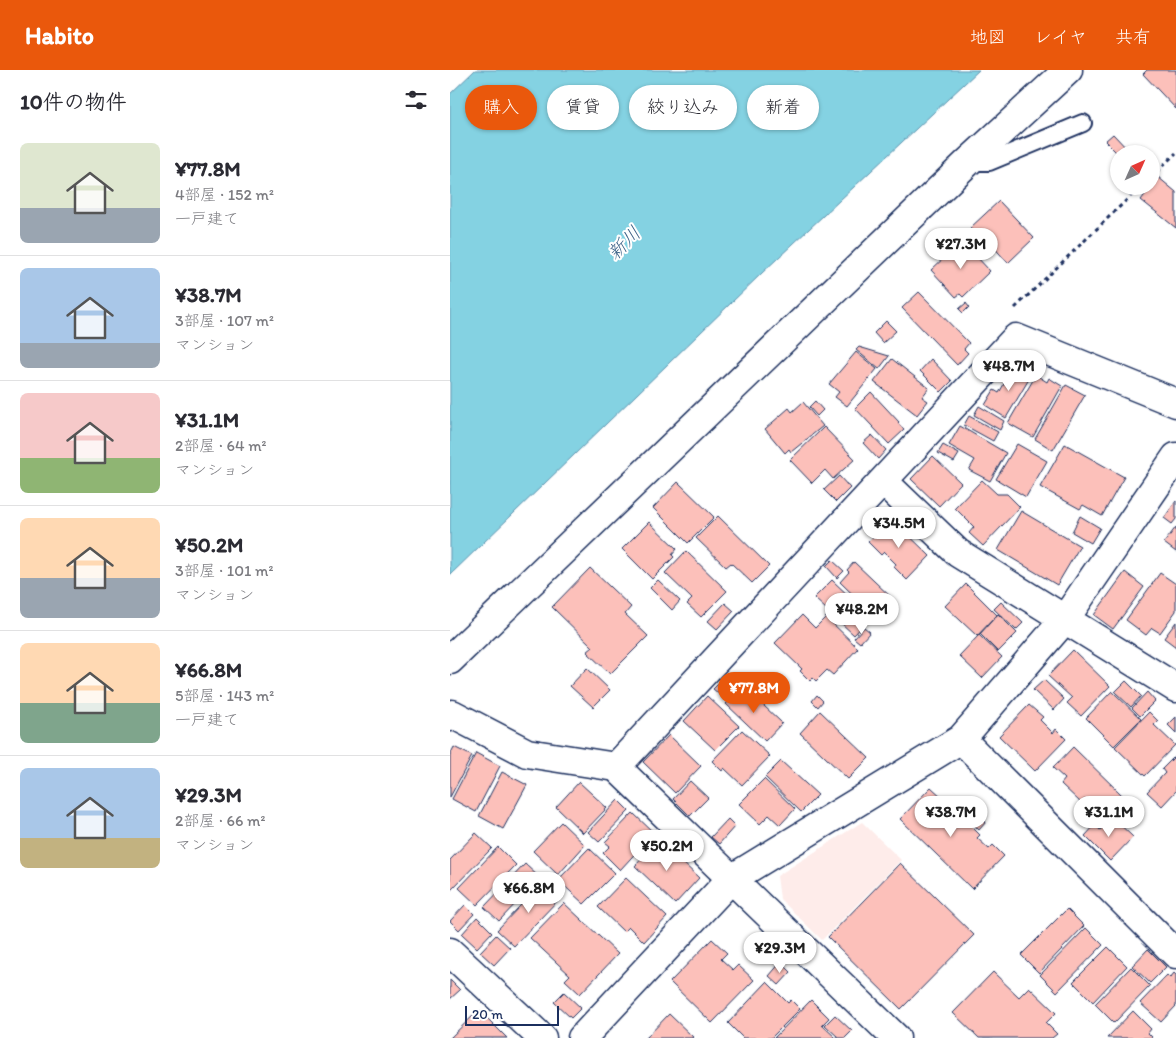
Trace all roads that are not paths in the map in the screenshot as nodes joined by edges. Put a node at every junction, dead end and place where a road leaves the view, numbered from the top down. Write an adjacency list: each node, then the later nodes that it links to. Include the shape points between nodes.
1 (1068, 70): 3 (street)
2 (1083, 123): 3 (lane, via 989,162)
3 (968, 162): 8 (street)
4 (1176, 403): 6 (street, via 1016,338)
5 (1176, 457): 7 (street)
6 (883, 481): 7 (street, via 958,553); 12 (street)
7 (1065, 619): 9 (street); 11 (street)
8 (450, 660)
9 (1176, 688)
10 (450, 717): 12 (street, via 452,714 527,753)
11 (961, 739): 13 (street); 15 (street)
12 (616, 767): 13 (street)
13 (731, 879): 17 (street); 18 (street)
14 (450, 952): 16 (street)
15 (1176, 954)
16 (542, 1038)
17 (582, 1038)
18 (896, 1038)

